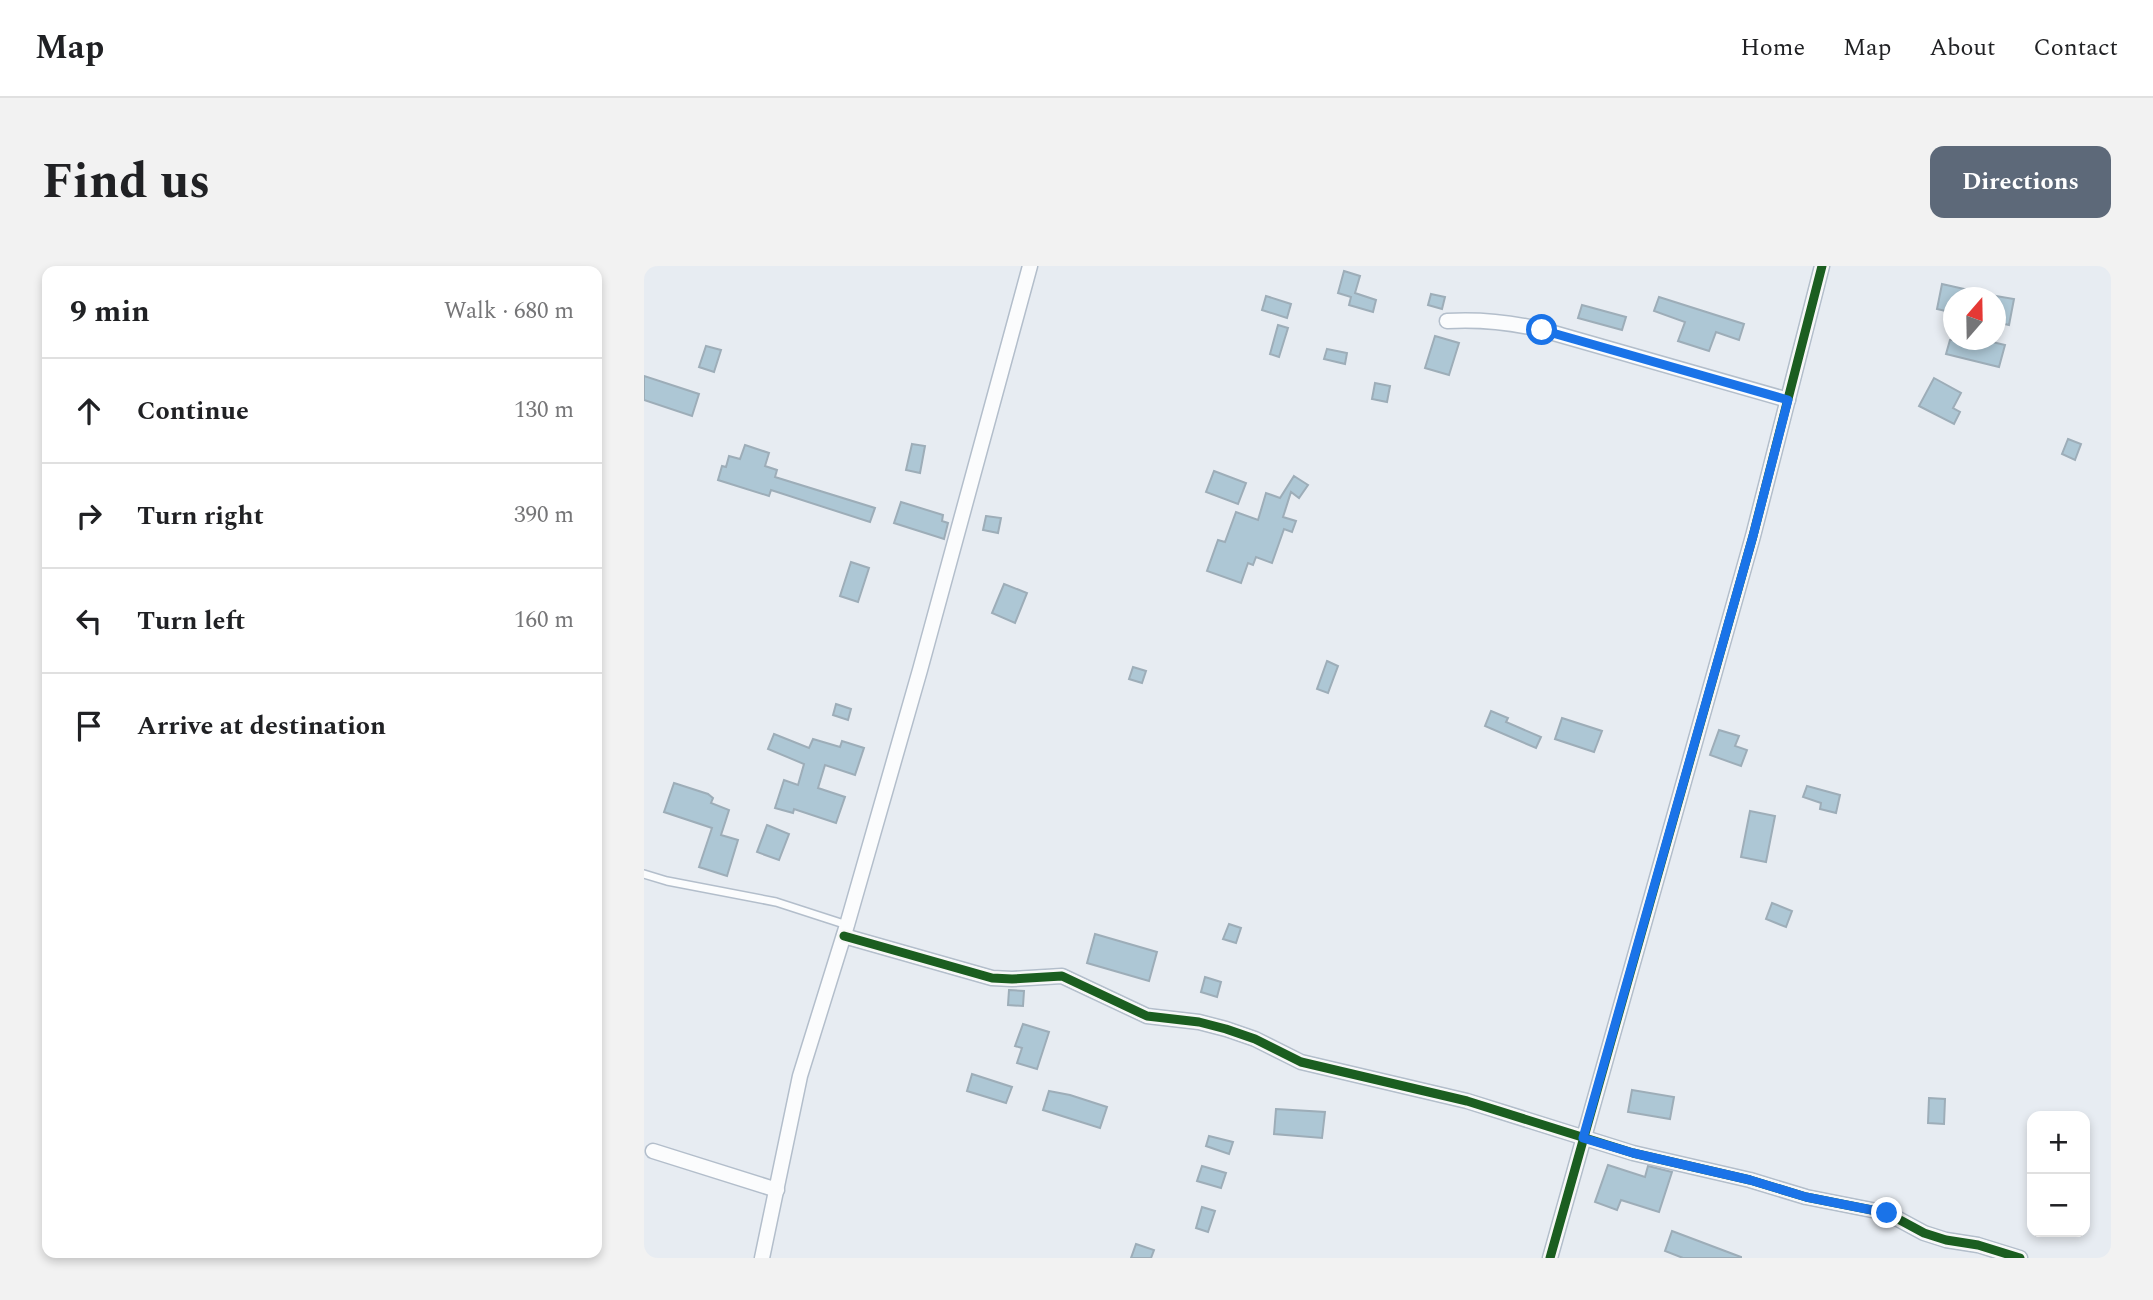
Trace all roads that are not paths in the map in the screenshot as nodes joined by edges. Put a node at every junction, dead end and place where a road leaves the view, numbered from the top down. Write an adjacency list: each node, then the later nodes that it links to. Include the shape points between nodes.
1 (1030, 266): 6 (street)
2 (1822, 266): 4 (street)
3 (1447, 321): 4 (street, via 1486,320 1531,327)
4 (1788, 400): 7 (street)
5 (644, 874): 6 (lane, via 776,902)
6 (845, 931): 7 (street, via 992,978 1062,976 1147,1016 1226,1029 1301,1062 1467,1101); 9 (street, via 800,1076)
7 (1583, 1138): 11 (street); 12 (street, via 1806,1197 1887,1213 1924,1233)
8 (653, 1151): 9 (street)
9 (777, 1190): 10 (street)
10 (762, 1258)
11 (1550, 1258)
12 (2020, 1258)

